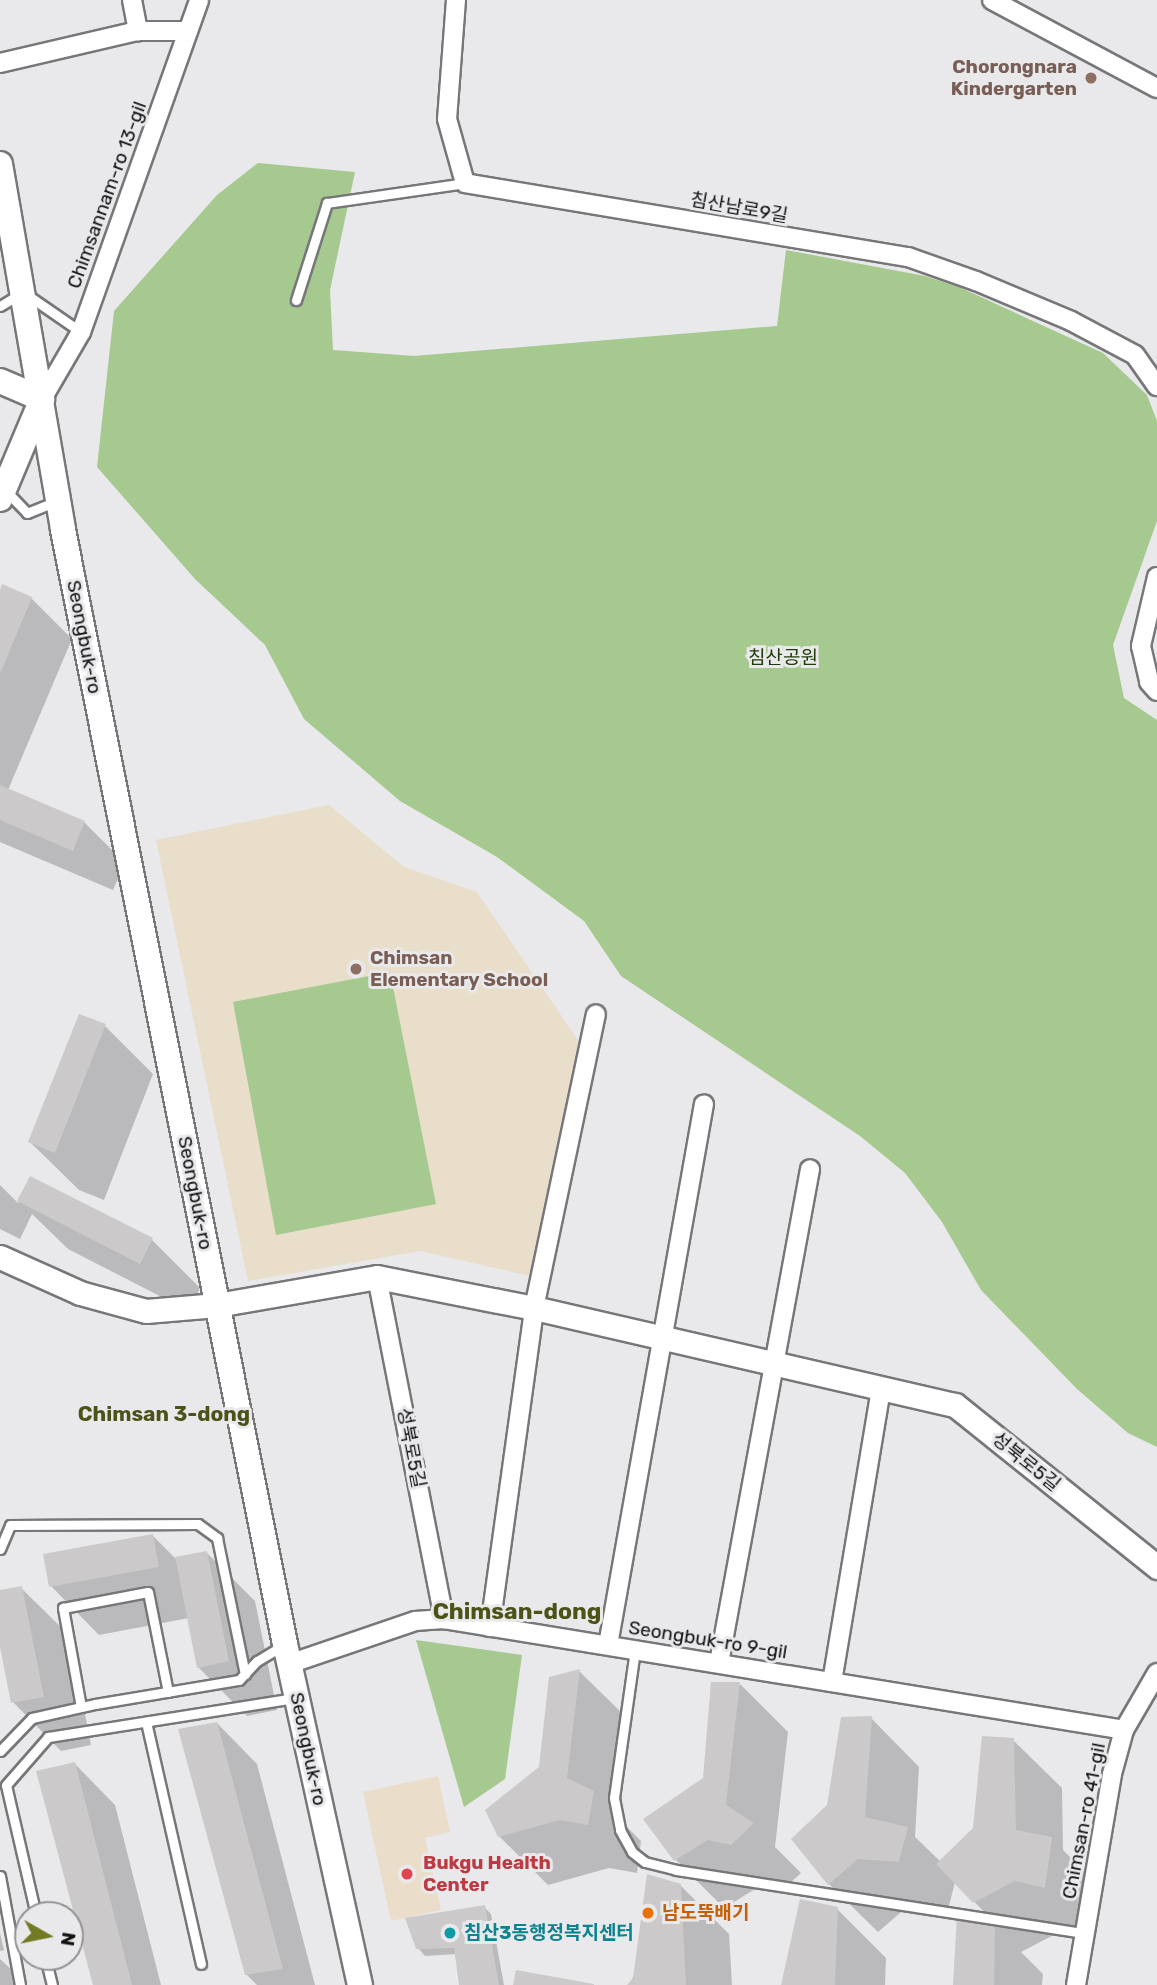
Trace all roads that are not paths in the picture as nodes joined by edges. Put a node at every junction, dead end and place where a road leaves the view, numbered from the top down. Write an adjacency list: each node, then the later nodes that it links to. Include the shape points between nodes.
1 (132, 0): 5 (street)
2 (199, 0): 6 (street, Chimsannam-ro 13-gil)
3 (456, 0): 10 (street, via 447,119)
4 (992, 0): 8 (street)
5 (138, 31): 6 (street); 7 (street)
6 (188, 31): 14 (street, Chimsannam-ro 13-gil)
7 (0, 63)
8 (1157, 88)
9 (0, 164): 11 (main road, Seongbuk-ro)
10 (465, 183): 12 (lane, via 327,203); 16 (street, 침산남로9길, via 908,257 1071,321 1135,355)
11 (23, 292): 13 (lane); 14 (lane); 17 (main road, Seongbuk-ro)
12 (296, 300)
13 (0, 306)
14 (81, 332): 17 (street, Chimsannam-ro 13-gil)
15 (0, 381): 17 (main road)
16 (1157, 386)
17 (42, 399): 18 (main road); 19 (main road, Seongbuk-ro)
18 (1, 490): 19 (lane, via 27,513)
19 (58, 500): 27 (main road, Seongbuk-ro)
20 (1157, 577): 21 (street, via 1141,646 1149,682)
21 (1157, 691)
22 (596, 1014): 28 (street)
23 (704, 1104): 29 (street)
24 (810, 1169): 30 (street)
25 (0, 1257): 27 (street, 성북로5길, via 80,1293 146,1311)
26 (377, 1277): 27 (street, 성북로5길); 28 (street, 성북로5길); 34 (street, 성북로5길)
27 (217, 1305): 38 (main road, Seongbuk-ro)
28 (534, 1308): 29 (street, 성북로5길); 35 (street)
29 (662, 1337): 30 (street, 성북로5길); 36 (street)
30 (774, 1363): 31 (street, 성북로5길); 39 (street)
31 (881, 1388): 33 (street, 성북로5길, via 955,1405); 42 (street)
32 (0, 1549): 41 (lane, via 10,1525 198,1524 217,1538)
33 (1157, 1567)
34 (444, 1619): 35 (street, Seongbuk-ro 9-gil); 38 (street, Seongbuk-ro 9-gil, via 415,1621)
35 (490, 1627): 36 (street, Seongbuk-ro 9-gil)
36 (608, 1645): 37 (street, Seongbuk-ro 9-gil)
37 (635, 1650): 39 (street, Seongbuk-ro 9-gil); 51 (lane, via 614,1798 620,1830 632,1852 645,1862)
38 (287, 1654): 41 (lane, via 257,1661); 44 (main road, Seongbuk-ro)
39 (719, 1663): 42 (street, Seongbuk-ro 9-gil)
40 (1157, 1672): 47 (street, Chimsan-ro 41-gil)
41 (245, 1674): 43 (lane, via 239,1680)
42 (832, 1682): 47 (street, Seongbuk-ro 9-gil)
43 (168, 1692): 45 (lane); 45 (lane, via 148,1592 63,1608)
44 (297, 1698): 46 (lane); 54 (main road, Seongbuk-ro)
45 (81, 1707): 48 (lane, via 32,1718)
46 (146, 1722): 50 (lane, via 48,1737 6,1785); 52 (lane)
47 (1124, 1730): 51 (street, Chimsan-ro 41-gil)
48 (0, 1751)
49 (0, 1877): 53 (lane)
50 (33, 1901)
51 (1084, 1933): 55 (street, Chimsan-ro 41-gil)
52 (201, 1964)
53 (20, 1985)
54 (360, 1985)
55 (1076, 1985)

